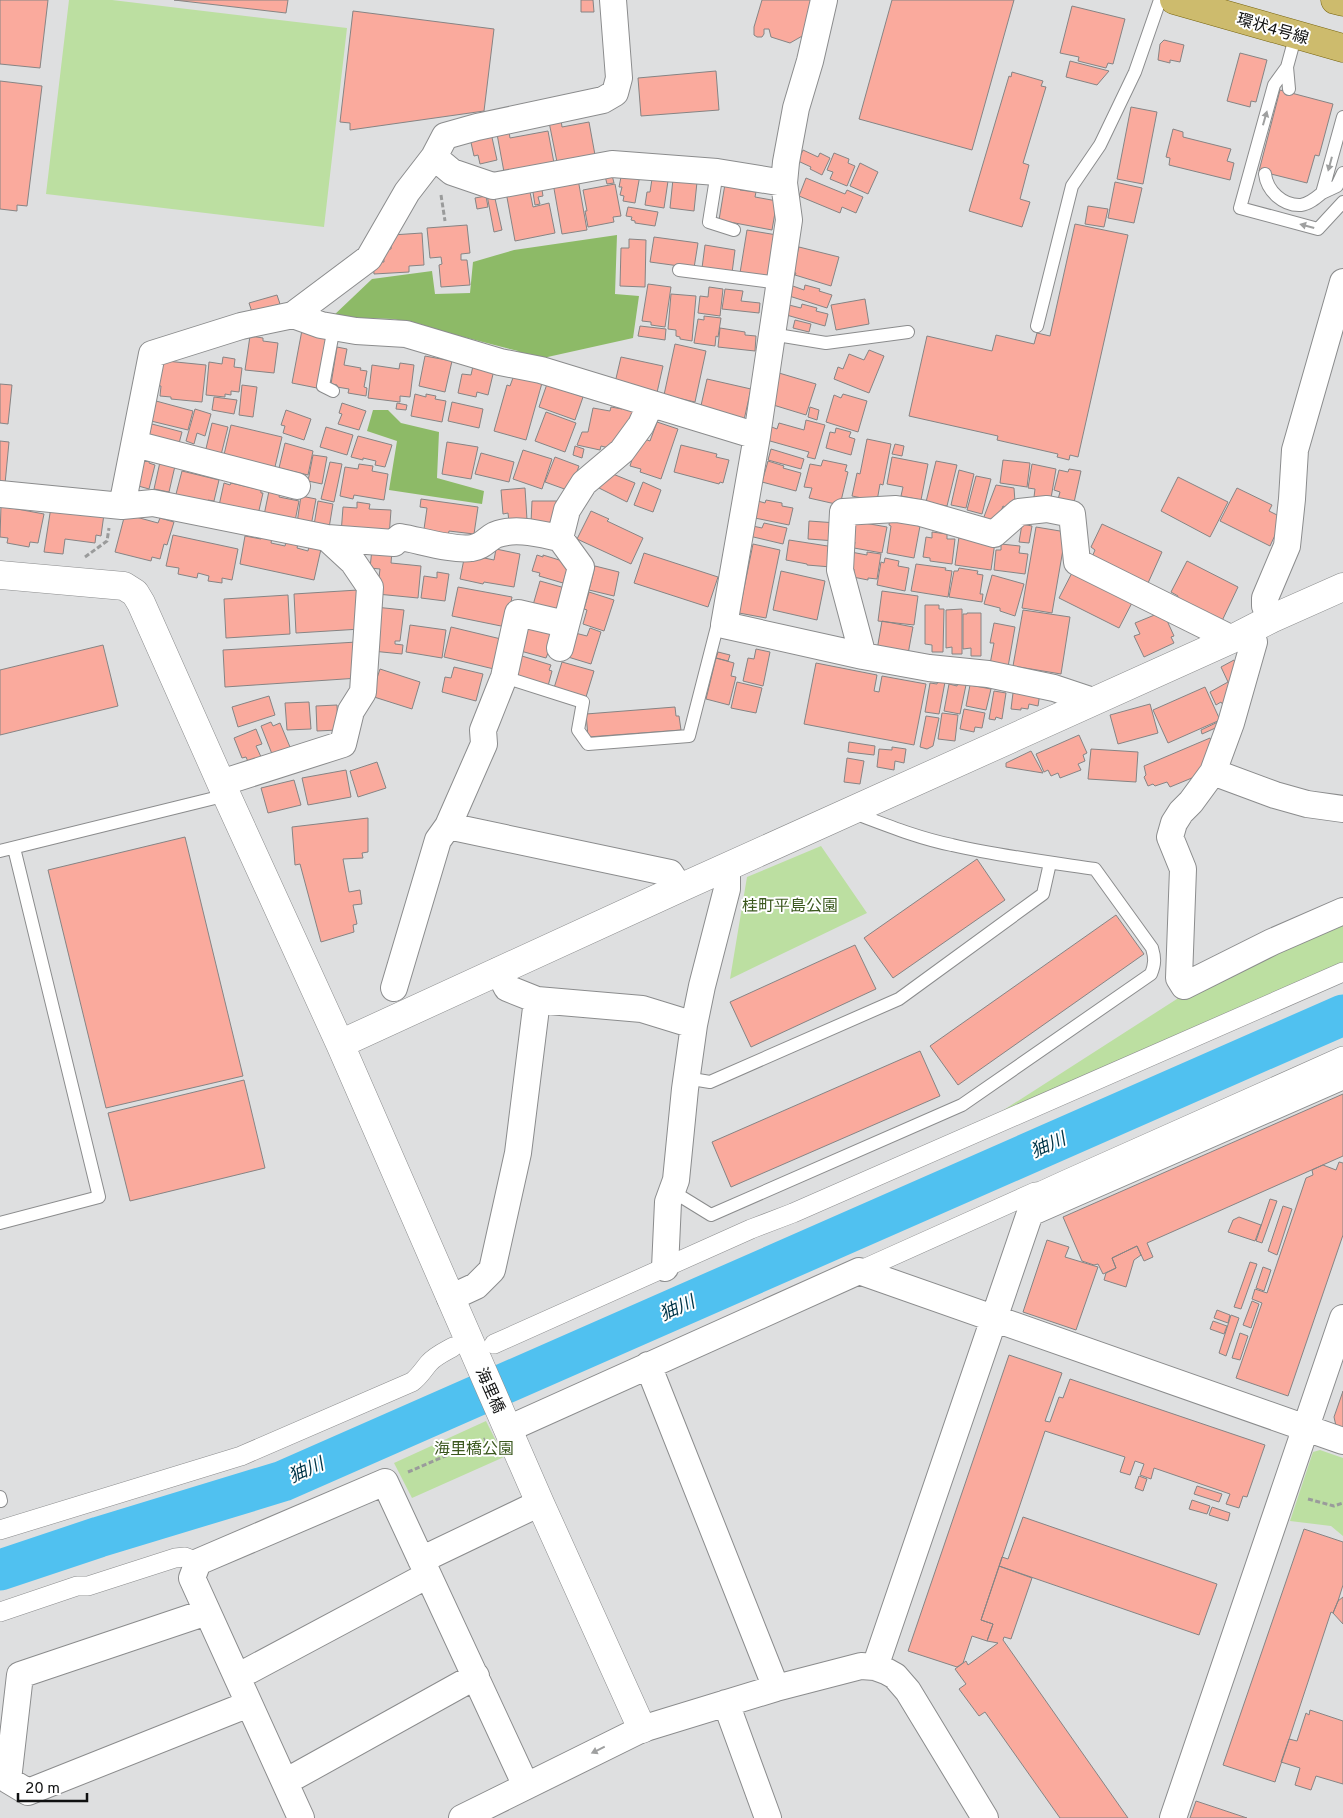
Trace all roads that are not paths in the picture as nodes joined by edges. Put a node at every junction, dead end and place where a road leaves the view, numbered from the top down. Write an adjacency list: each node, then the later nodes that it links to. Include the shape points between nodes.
1 (613, 0): 12 (street, via 619,78 615,93 603,100 445,136)
2 (824, 0): 16 (street, via 796,108)
3 (1160, 0): 24 (lane, via 1135,72 1100,145 1072,186)
4 (1174, 0): 7 (main road, 環状4号線)
5 (1335, 0): 6 (main road)
6 (1343, 2)
7 (1296, 34): 8 (main road, 環状4号線); 9 (lane)
8 (1343, 48)
9 (1287, 67): 10 (lane); 18 (lane, one-way to 9, via 1318,229 1240,208 1274,85)
10 (1289, 89)
11 (1343, 118): 17 (lane, one-way to 17)
12 (434, 157): 13 (street, via 452,172 493,186 612,164); 23 (street, via 407,192 369,258)
13 (717, 172): 16 (street); 19 (lane, via 709,222)
14 (1343, 173): 17 (lane, via 1337,186)
15 (1265, 174): 17 (lane, via 1272,192 1288,202 1301,205 1315,200)
16 (784, 183): 22 (street, via 789,220)
17 (1322, 193)
18 (1343, 202)
19 (734, 230)
20 (679, 270): 22 (lane)
21 (1343, 282): 40 (street, via 1295,450 1287,546 1265,598 1266,606)
22 (779, 283): 27 (street)
23 (293, 315): 25 (street); 31 (street, via 241,326 152,354)
24 (1037, 326)
25 (334, 328): 28 (lane, via 323,386); 29 (street, via 406,334 500,362 540,370)
26 (908, 332): 27 (lane, via 826,343)
27 (771, 334): 30 (street)
28 (333, 391)
29 (650, 405): 30 (street); 36 (street, via 641,425 622,452 584,483 567,510)
30 (757, 436): 39 (street)
31 (135, 444): 32 (street); 34 (street)
32 (297, 486)
33 (0, 494): 34 (street)
34 (117, 505): 35 (street, via 153,503)
35 (327, 538): 36 (street, via 394,544 400,537 463,549 482,545 495,535 509,533 529,532); 45 (street, via 353,562 370,587 363,692 351,711 343,744)
36 (560, 538): 42 (street, via 581,567 563,636 518,613)
37 (0, 575): 45 (street, 海里橋, via 124,586 135,593)
38 (1343, 587): 40 (street)
39 (724, 625): 41 (street); 42 (lane, via 718,623 689,736 588,744 578,730 583,702)
40 (1251, 630): 41 (street, via 1077,562 1072,514 1047,509 1019,512 994,534 896,509 843,512 840,570); 43 (street); 44 (street, via 1254,642 1236,706)
41 (863, 656): 43 (street, via 988,674 1054,688)
42 (504, 676): 48 (street, via 483,730 484,744)
43 (1093, 701): 47 (street)
44 (1212, 772): 46 (street, via 1275,795); 54 (street, via 1181,812 1170,837 1183,869 1179,978 1184,986)
45 (224, 789): 49 (lane); 60 (street, 海里橋)
46 (1343, 810)
47 (849, 812): 51 (lane, via 950,845); 52 (street)
48 (448, 826): 53 (street, via 670,873); 57 (street, via 438,840)
49 (14, 848): 50 (lane); 65 (lane, via 99,1197)
50 (0, 851)
51 (1050, 863): 63 (lane, via 1044,894 899,999 710,1082); 64 (lane, via 1095,869 1152,948 1155,958 1151,974 962,1105 711,1215)
52 (726, 867): 53 (street); 59 (street, via 727,889)
53 (680, 888): 55 (street)
54 (1343, 910)
55 (498, 971): 58 (street, via 507,988); 60 (street)
56 (1343, 972): 66 (street)
57 (394, 988)
58 (537, 1000): 59 (street, via 642,1009); 68 (street, via 518,1153 492,1270 476,1286)
59 (694, 1024): 63 (street)
60 (340, 1044): 68 (street, 海里橋)
61 (1343, 1056): 67 (street)
62 (1343, 1076): 70 (street, via 1030,1213)
63 (686, 1078): 64 (street, via 676,1180)
64 (672, 1190): 66 (street, via 668,1202)
65 (0, 1222)
66 (665, 1268): 71 (street)
67 (859, 1272): 70 (street); 72 (street)
68 (450, 1298): 71 (street, 海里橋)
69 (1343, 1318): 74 (street)
70 (994, 1320): 74 (street); 82 (street)
71 (474, 1349): 73 (street, 海里橋); 77 (street, via 432,1360 412,1382 241,1456)
72 (648, 1365): 73 (street); 85 (street)
73 (507, 1426): 76 (street, 海里橋)
74 (1306, 1428): 75 (street); 95 (street)
75 (1343, 1441)
76 (540, 1503): 79 (street); 88 (street, 海里橋)
77 (0, 1530)
78 (198, 1562): 79 (street, via 385,1482); 80 (street, via 185,1557 175,1558); 81 (street, via 192,1578)
79 (425, 1567): 83 (street); 84 (street)
80 (0, 1612)
81 (207, 1612): 84 (street); 87 (street, via 20,1675 8,1780 28,1792)
82 (876, 1667): 85 (street, via 846,1669); 94 (street, via 895,1676 908,1690)
83 (476, 1676): 89 (street); 90 (street)
84 (237, 1677): 87 (street)
85 (776, 1688): 86 (street)
86 (726, 1703): 88 (street); 93 (street)
87 (249, 1704): 89 (street)
88 (642, 1729): 90 (street, one-way to 90)
89 (285, 1782): 91 (street)
90 (526, 1786): 92 (street)
91 (301, 1818)
92 (462, 1818)
93 (768, 1818)
94 (985, 1818)
95 (1173, 1818)

